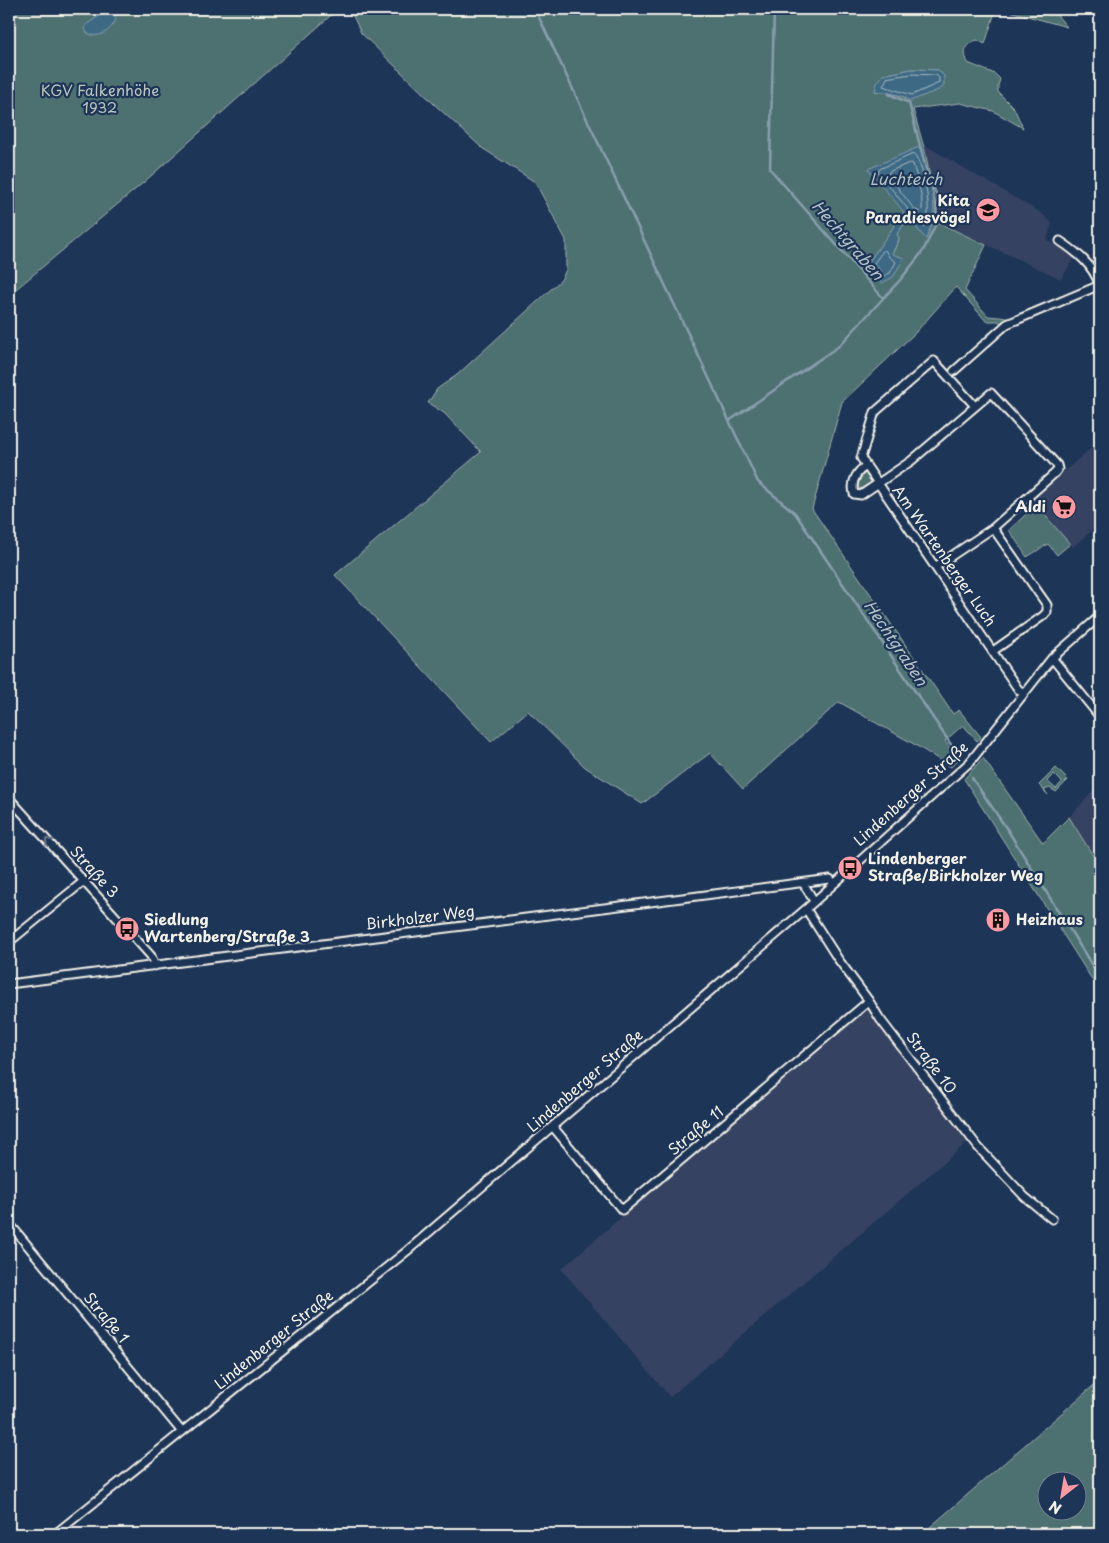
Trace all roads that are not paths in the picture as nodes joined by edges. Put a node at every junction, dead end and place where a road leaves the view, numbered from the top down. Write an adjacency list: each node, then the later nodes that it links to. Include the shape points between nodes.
1 (1060, 241): 2 (street, via 1088,263)
2 (1100, 283): 3 (street, via 1007,324)
3 (954, 370)
4 (975, 406): 5 (street, via 937,363 931,362 875,412 861,458); 6 (street, via 911,461); 7 (street, via 991,393 995,396 1058,469)
5 (866, 466): 6 (street); 6 (street, Am Wartenberger Luch, via 857,472 852,488 854,494 861,495)
6 (878, 484): 8 (street, Am Wartenberger Luch)
7 (994, 528): 8 (street); 10 (street, via 1047,605 1047,612)
8 (935, 567): 10 (street, Am Wartenberger Luch)
9 (1100, 616): 11 (street, Lindenberger Straße)
10 (993, 651): 12 (street, Am Wartenberger Luch)
11 (1052, 658): 12 (street, Lindenberger Straße); 13 (street)
12 (1023, 694): 17 (street, Lindenberger Straße, via 970,762)
13 (1100, 717)
14 (10, 803): 15 (street, Straße 3, one-way to 14)
15 (84, 881): 20 (street); 21 (street, Straße 3, via 152,956)
16 (802, 883): 17 (street, Birkholzer Weg, via 830,879); 18 (street); 21 (street, Birkholzer Weg)
17 (834, 883): 18 (street, Lindenberger Straße)
18 (814, 901): 19 (street, Lindenberger Straße)
19 (806, 909): 23 (street, Straße 10); 24 (street, Lindenberger Straße)
20 (9, 942)
21 (155, 966): 22 (street, Birkholzer Weg)
22 (9, 984)
23 (870, 1001): 24 (street, Straße 11, via 622,1210); 25 (street, Straße 10, via 880,1019 978,1147 1025,1197)
24 (553, 1127): 27 (street, Lindenberger Straße, via 407,1251)
25 (1052, 1219)
26 (9, 1223): 27 (street, Straße 1)
27 (182, 1432): 28 (street, Lindenberger Straße)
28 (55, 1534)

